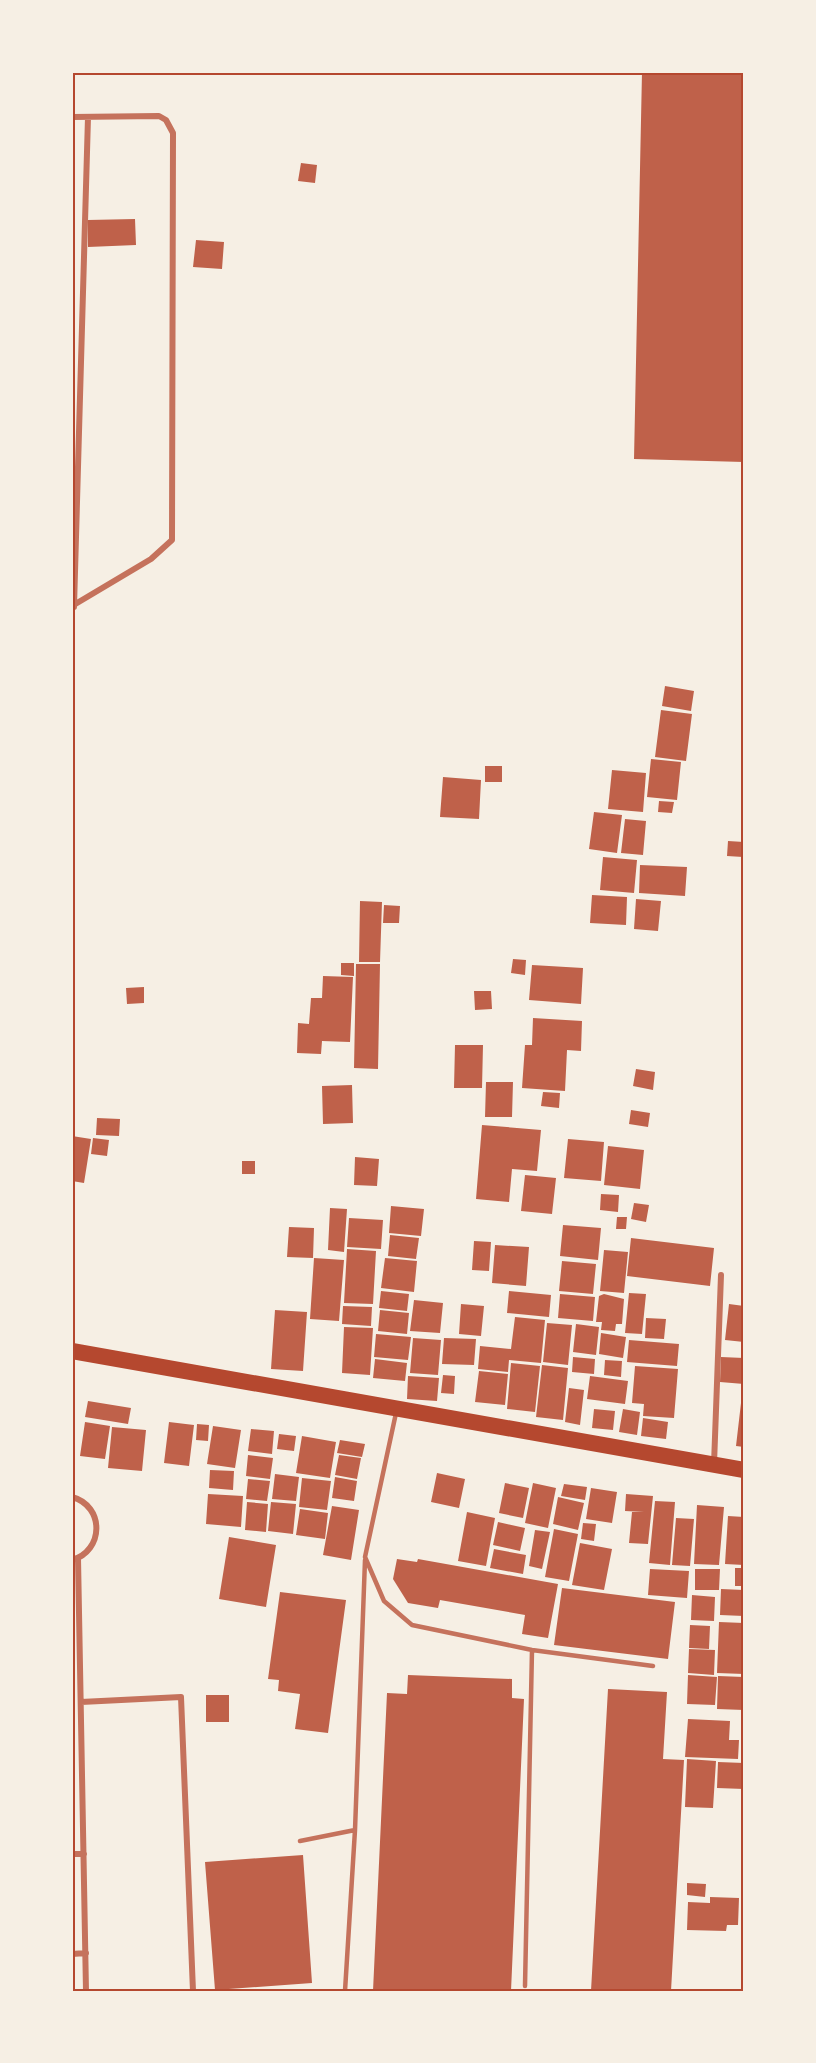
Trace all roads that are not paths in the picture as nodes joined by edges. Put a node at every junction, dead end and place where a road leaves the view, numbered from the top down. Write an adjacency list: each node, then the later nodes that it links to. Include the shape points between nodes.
1 (72, 117): 2 (street)
2 (88, 117): 3 (street); 3 (street, via 159,116 173,133 172,540 151,558)
3 (73, 607)
4 (721, 1275): 7 (street)
5 (72, 1351): 6 (highway)
6 (396, 1410): 7 (highway); 10 (lane)
7 (714, 1465): 8 (highway)
8 (744, 1470)
9 (72, 1497): 11 (street, via 88,1506 98,1526 92,1548)
10 (365, 1557): 12 (lane, via 384,1601 412,1625); 15 (lane)
11 (75, 1559): 14 (street)
12 (532, 1650): 13 (lane); 21 (lane)
13 (653, 1666)
14 (81, 1702): 18 (street); 23 (street, via 181,1697)
15 (355, 1830): 16 (lane); 24 (lane)
16 (300, 1841)
17 (72, 1854): 18 (street)
18 (84, 1854): 19 (street)
19 (86, 1953): 20 (street); 22 (street)
20 (72, 1954)
21 (525, 1986)
22 (86, 1991)
23 (193, 1991)
24 (345, 1991)

